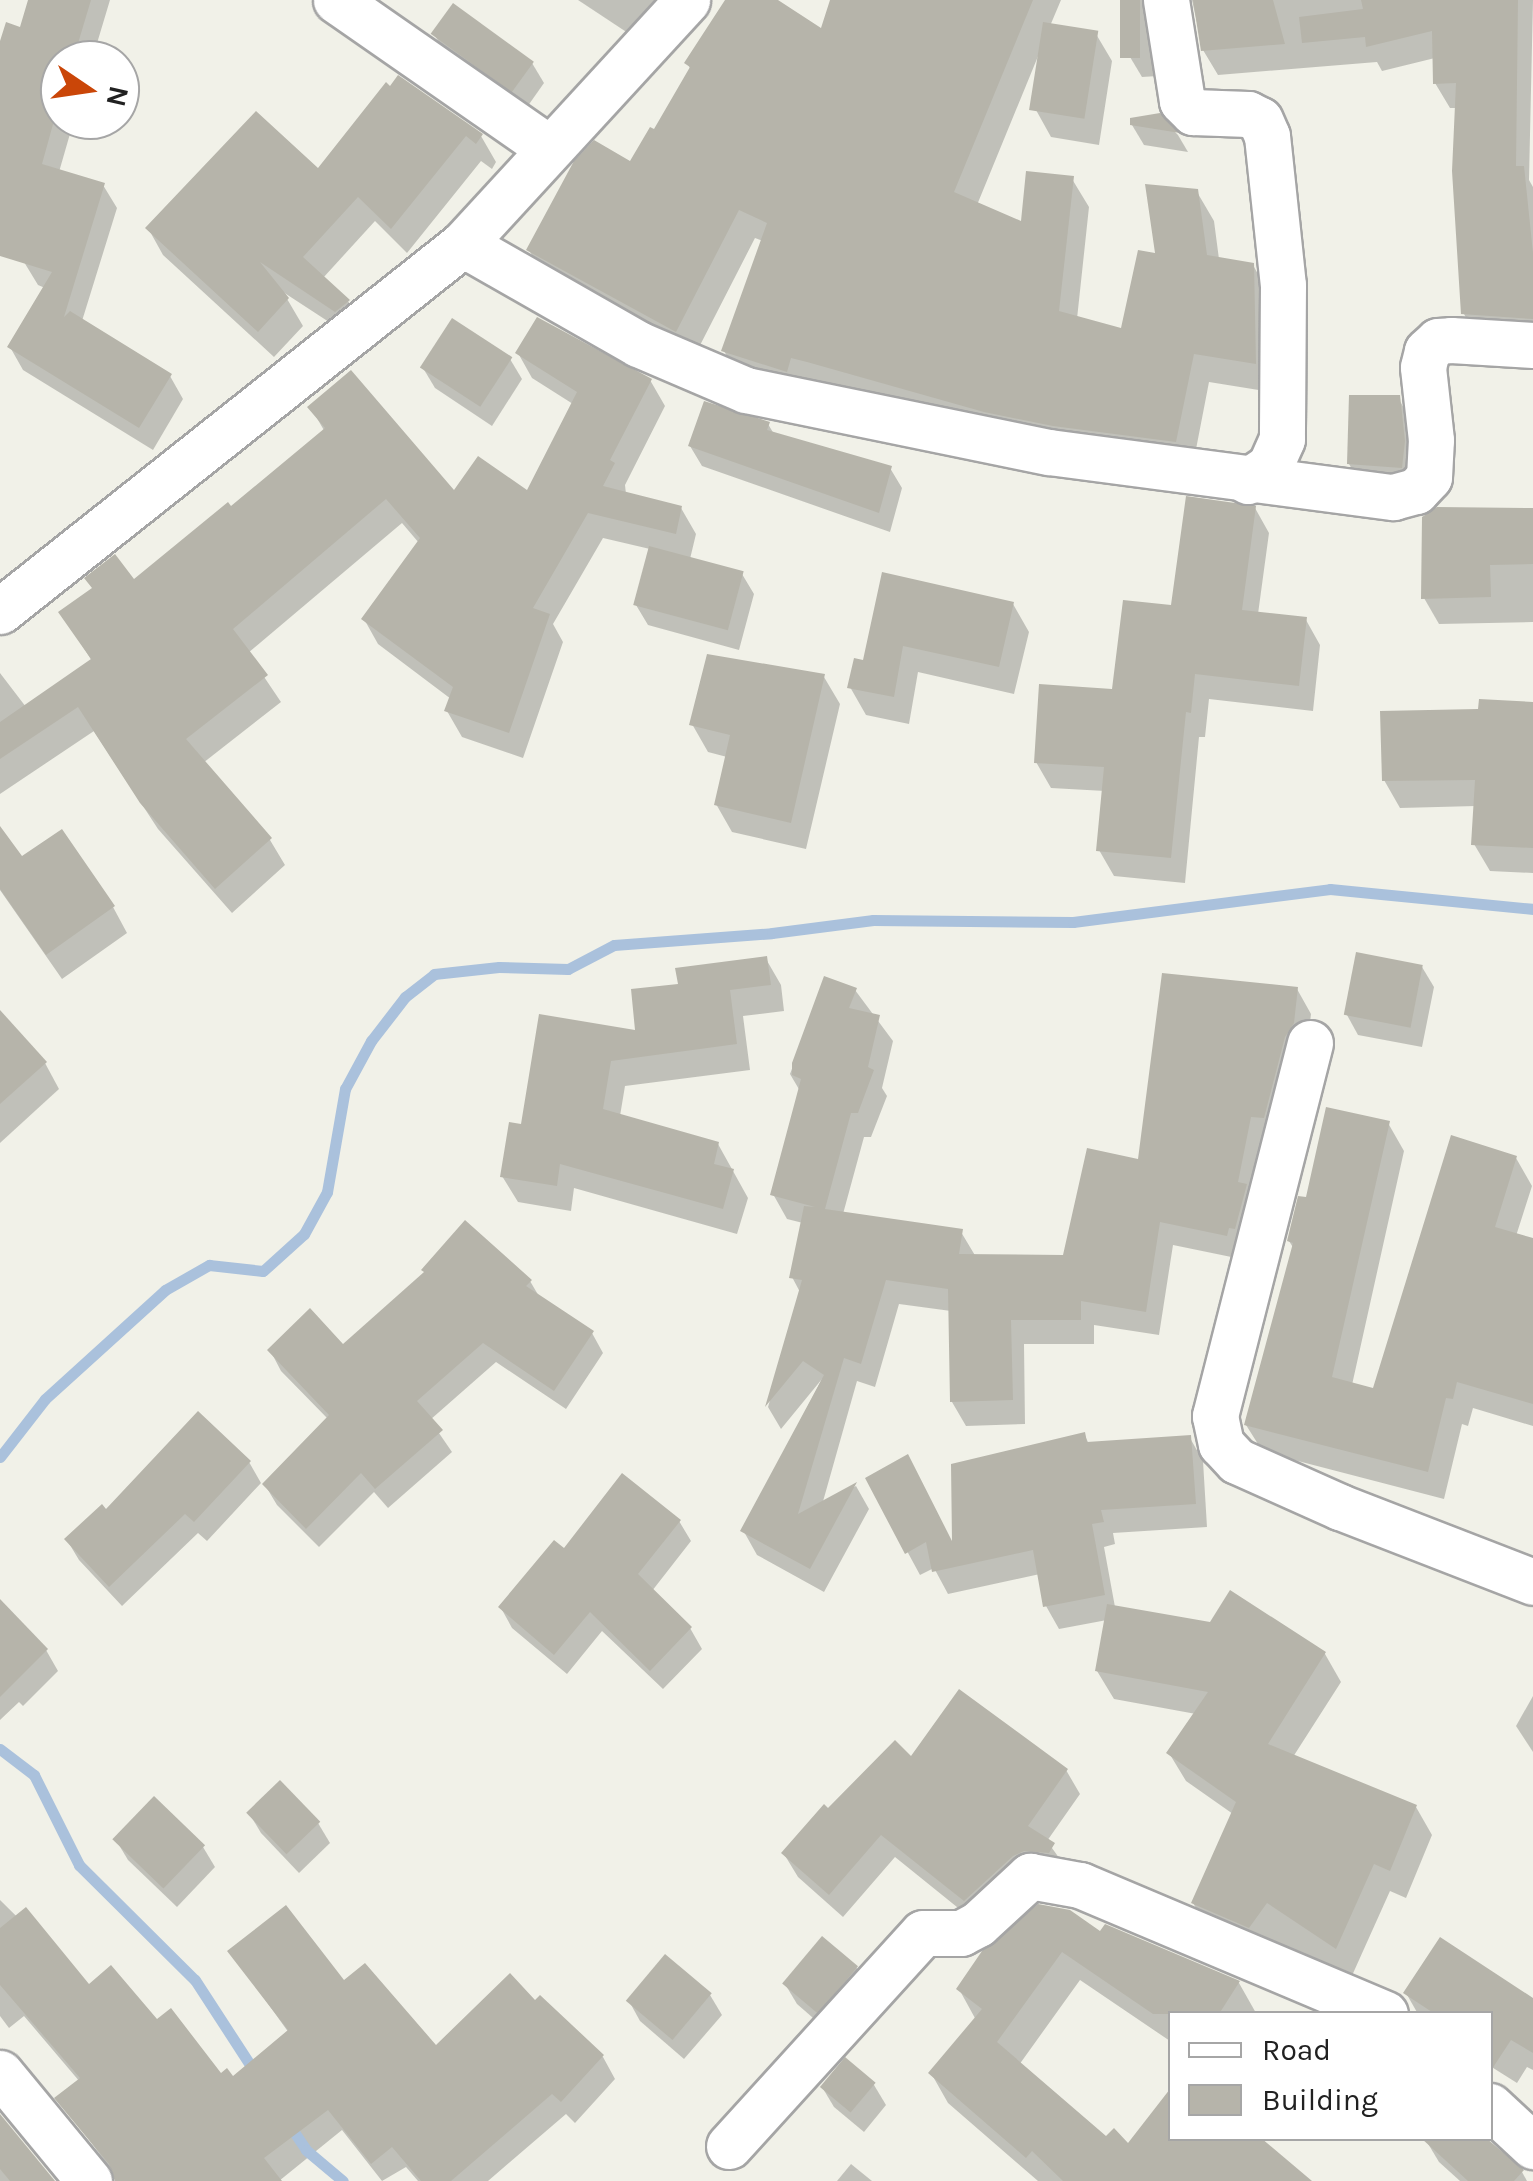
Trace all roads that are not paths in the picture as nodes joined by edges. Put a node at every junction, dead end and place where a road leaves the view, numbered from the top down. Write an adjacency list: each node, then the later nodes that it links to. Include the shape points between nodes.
1 (336, 0): 4 (street)
2 (687, 0): 4 (street)
3 (1166, 0): 7 (street, via 1182,101 1193,112 1248,114 1260,120 1267,136 1283,285 1282,439 1270,466)
4 (548, 148): 5 (street)
5 (463, 244): 7 (street, via 638,344 746,390 1049,452); 8 (street)
6 (1533, 344): 7 (street, via 1451,340 1427,351 1429,477 1416,491 1393,497)
7 (1248, 481)
8 (3, 602)
9 (1310, 1042): 10 (street, via 1215,1416 1221,1444 1236,1461)
10 (1533, 1582)
11 (1379, 2011): 14 (street, via 1080,1885 1030,1876 961,1933 922,1933)
12 (0, 2073): 16 (street)
13 (1493, 2109): 15 (street)
14 (730, 2146)
15 (1533, 2146)
16 (89, 2181)

